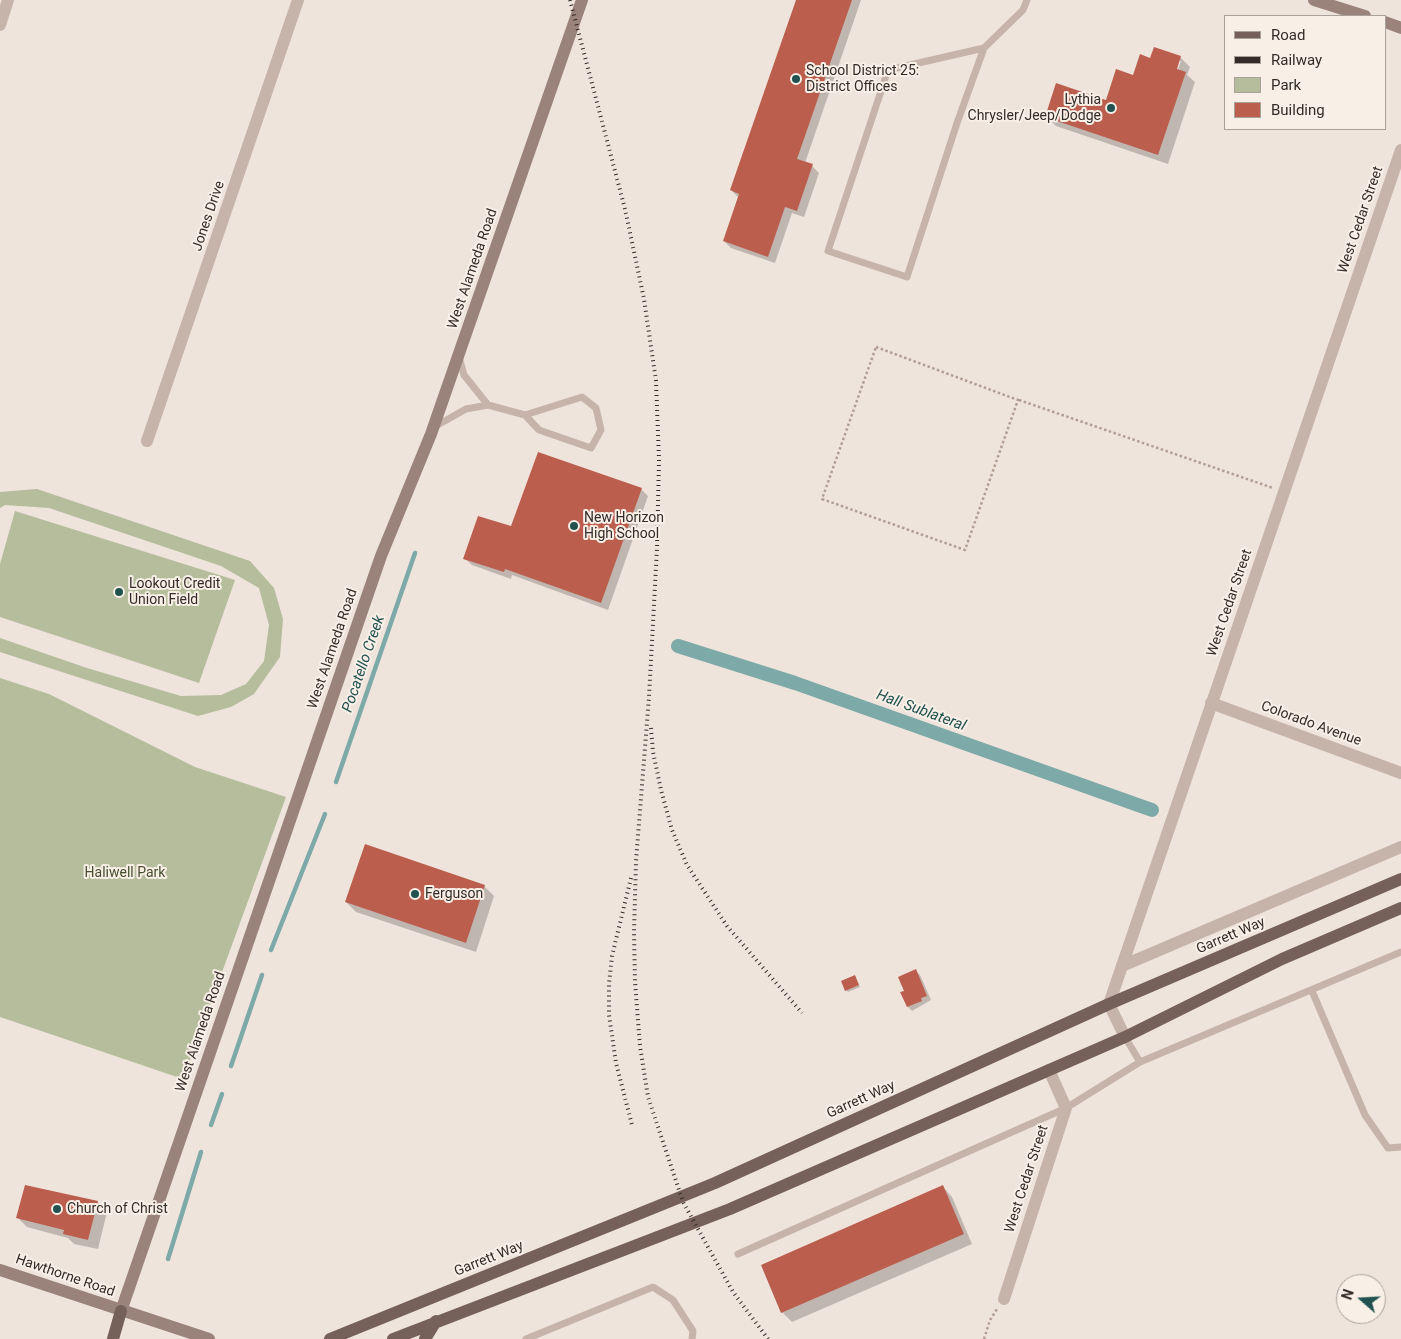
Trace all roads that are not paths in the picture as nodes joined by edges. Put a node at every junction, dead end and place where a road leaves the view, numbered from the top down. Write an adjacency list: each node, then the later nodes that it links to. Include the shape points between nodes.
1 (8, 0): 8 (street)
2 (298, 0): 16 (street, Jones Drive)
3 (582, 0): 12 (main road, West Alameda Road)
4 (1027, 0): 10 (lane, via 1023,10)
5 (1314, 0): 6 (main road)
6 (1362, 15)
7 (1386, 22): 9 (main road)
8 (0, 25)
9 (1401, 28)
10 (984, 48): 10 (lane, via 908,277 828,251 888,70)
11 (1401, 150): 17 (street, West Cedar Street)
12 (459, 355): 13 (lane, via 464,375); 15 (main road, West Alameda Road)
13 (488, 405): 14 (lane); 15 (lane, via 466,410)
14 (524, 415): 14 (lane, via 539,430 591,448 601,430 596,408 582,397)
15 (434, 427): 34 (main road, West Alameda Road, via 381,556)
16 (147, 441)
17 (1211, 703): 18 (street, Colorado Avenue); 23 (street, West Cedar Street)
18 (1401, 772)
19 (1401, 847): 23 (street)
20 (1401, 879): 25 (main road, Garrett Way)
21 (1401, 908): 26 (main road, via 1282,960)
22 (1401, 952): 24 (lane)
23 (1122, 966): 25 (street, West Cedar Street)
24 (1312, 991): 27 (lane); 30 (lane, via 1366,1115 1388,1148)
25 (1109, 1004): 26 (street); 38 (main road, Garrett Way, via 715,1183)
26 (1125, 1038): 27 (lane); 28 (main road)
27 (1140, 1062): 29 (lane)
28 (1049, 1070): 29 (street); 35 (main road, via 730,1209)
29 (1066, 1108): 31 (lane); 33 (street, West Cedar Street)
30 (1401, 1147)
31 (738, 1254)
32 (0, 1270): 34 (main road, Hawthorne Road)
33 (1004, 1299)
34 (121, 1311): 36 (main road); 37 (main road, Hawthorne Road)
35 (436, 1321): 39 (main road); 40 (main road)
36 (112, 1339)
37 (209, 1339)
38 (330, 1339)
39 (393, 1339)
40 (425, 1339)
41 (526, 1339): 42 (lane, via 652,1287 673,1300 693,1331)
42 (692, 1339)

